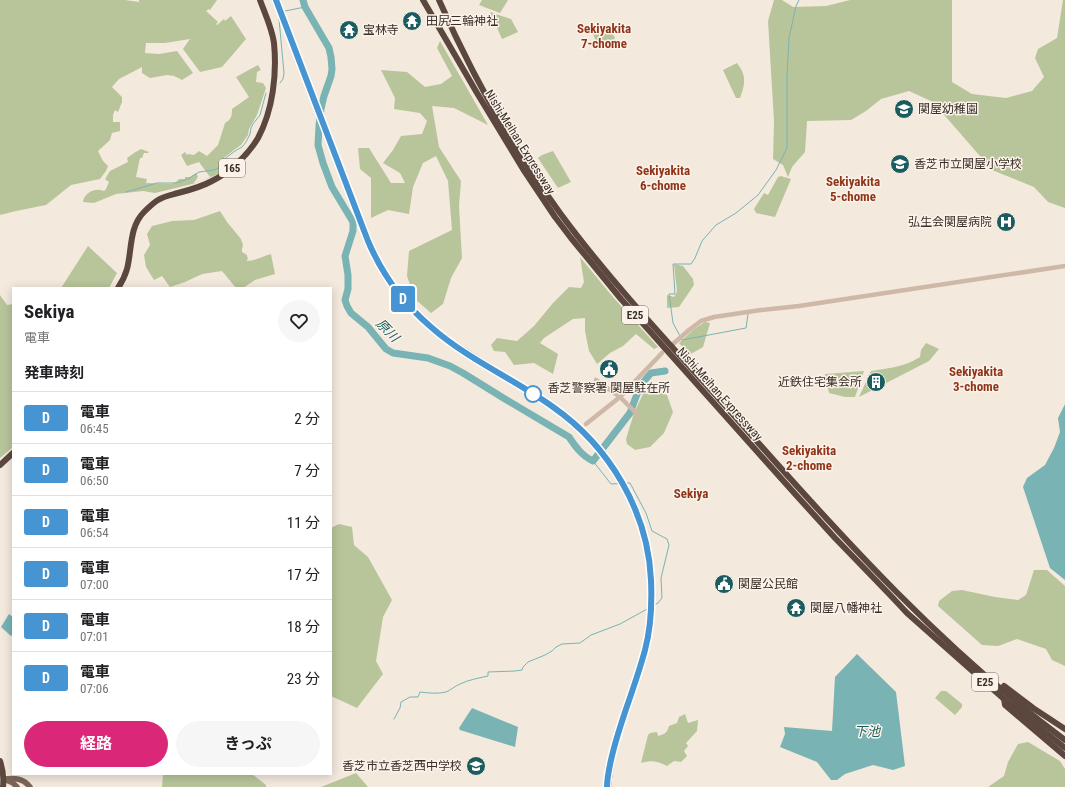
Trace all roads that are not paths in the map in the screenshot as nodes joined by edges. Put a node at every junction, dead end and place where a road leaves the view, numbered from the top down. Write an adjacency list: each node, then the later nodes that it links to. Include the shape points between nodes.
1 (260, 0): 5 (highway, 165, via 274,43 275,70 270,106 258,138 248,152 223,175 200,186 162,198 143,213 134,229 127,268)
2 (423, 0): 14 (highway, Nishi-Meihan Expressway / E25, via 508,146 575,243 760,456 835,538)
3 (439, 0): 14 (highway, Nishi-Meihan Expressway / E25, via 488,99 544,190 576,234 627,295)
4 (1065, 266): 6 (street, via 714,318 689,330)
5 (119, 287)
6 (673, 344)
7 (662, 353): 9 (street)
8 (596, 380): 9 (street)
9 (620, 397): 10 (street); 11 (street)
10 (639, 416)
11 (586, 424)
12 (12, 454): 13 (highway)
13 (0, 465)
14 (894, 595): 15 (highway, Nishi-Meihan Expressway / E25)
15 (909, 610): 16 (highway, Nishi-Meihan Expressway / E25); 17 (highway, Nishi-Meihan Expressway / E25)
16 (976, 667): 18 (highway, via 980,667); 19 (highway, Nishi-Meihan Expressway / E25)
17 (1004, 699): 20 (highway, Nishi-Meihan Expressway / E25); 21 (highway, via 1005,705)
18 (1065, 729)
19 (1065, 740)
20 (1065, 748)
21 (1065, 756)
22 (0, 761): 23 (highway)
23 (4, 779): 24 (highway); 25 (main road, via 13,782); 26 (main road, via 18,779)
24 (3, 787)
25 (17, 787)
26 (30, 787)

